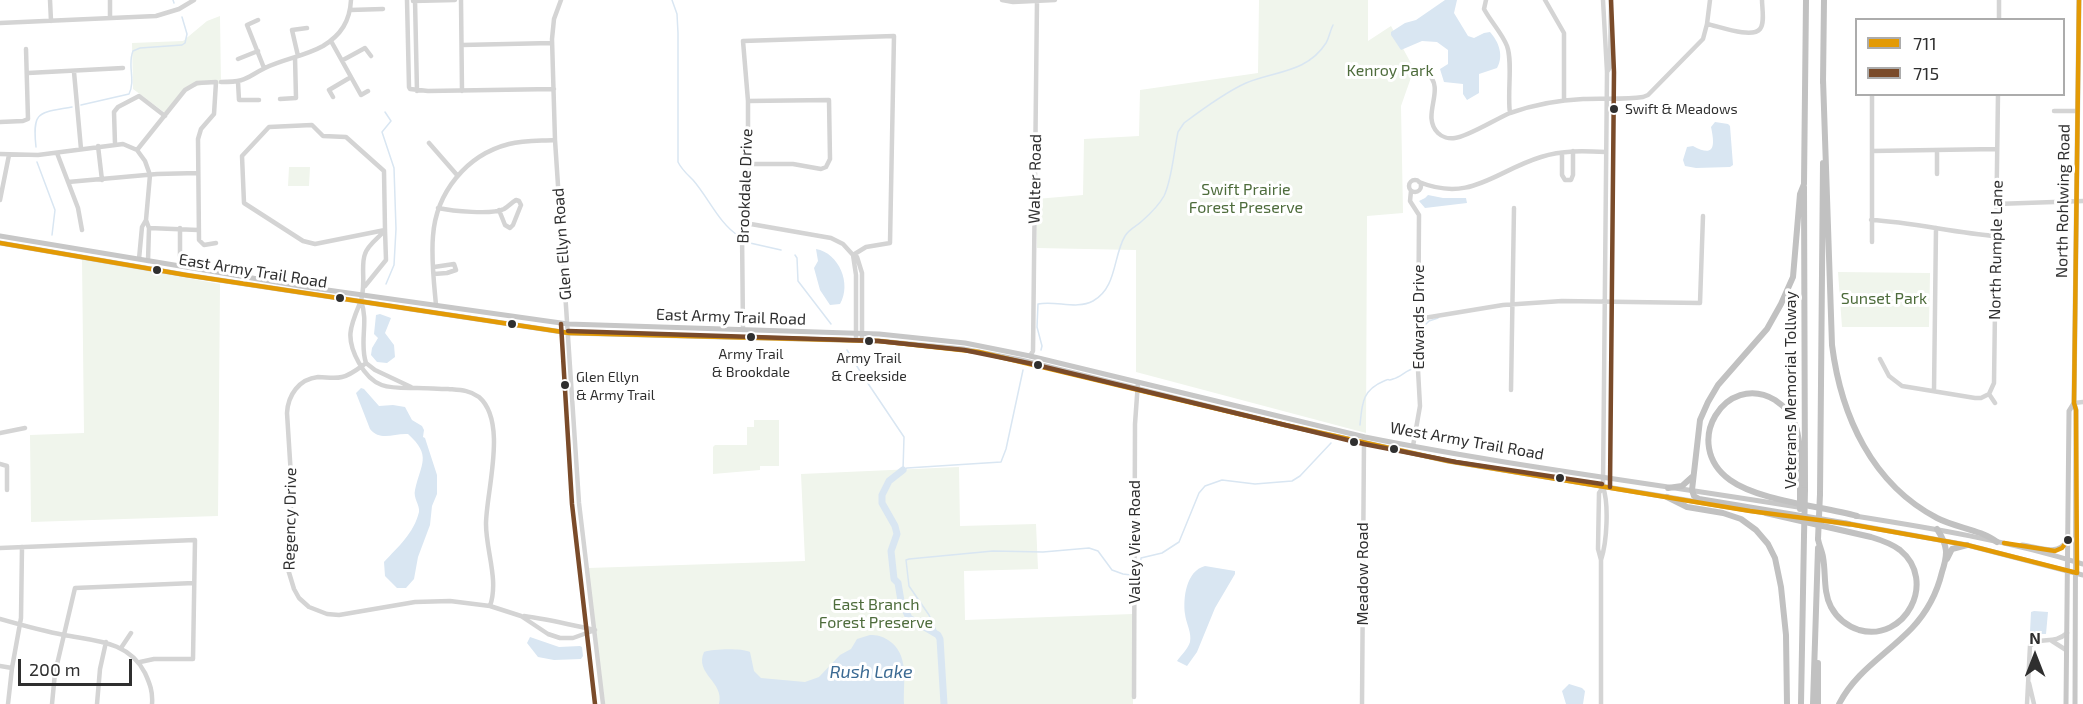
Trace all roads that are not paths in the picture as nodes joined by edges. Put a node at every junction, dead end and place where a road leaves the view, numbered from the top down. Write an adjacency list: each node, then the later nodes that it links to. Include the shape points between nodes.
1 (50, 0): 28 (street)
2 (110, 0): 25 (street)
3 (194, 0): 25 (street, via 162,15)
4 (351, 0): 24 (street)
5 (455, 0): 20 (street)
6 (461, 0): 34 (street)
7 (561, 0): 33 (street, Glen Ellyn Road)
8 (1002, 0): 21 (street)
9 (1055, 0): 21 (street)
10 (1486, 0): 65 (street, via 1484,6 1508,51)
11 (1545, 0): 61 (street, via 1564,33)
12 (1603, 0): 44 (street)
13 (1611, 0): 44 (street)
14 (1710, 0): 30 (street)
15 (1762, 0): 30 (street, via 1762,23 1754,33)
16 (1806, 0): 92 (highway)
17 (1824, 0): 48 (highway)
18 (1999, 0): 26 (street)
19 (407, 1): 20 (street); 53 (street, via 409,87)
20 (415, 1): 53 (street)
21 (1037, 1): 135 (street, Walter Road)
22 (2080, 3): 64 (main road, North Rohlwing Road)
23 (383, 9): 24 (street)
24 (350, 10): 32 (street, via 346,25)
25 (110, 18): 28 (street)
26 (1999, 18)
27 (258, 20): 36 (street, via 247,25)
28 (51, 21): 29 (street)
29 (0, 23)
30 (1707, 24): 58 (street, via 1703,39 1648,95)
31 (307, 28): 37 (street, via 292,30)
32 (331, 41): 37 (street); 40 (street)
33 (552, 43): 34 (street); 51 (street, Glen Ellyn Road)
34 (462, 45): 54 (street)
35 (26, 49): 45 (street)
36 (258, 51): 39 (street); 42 (street)
37 (297, 56): 42 (street); 59 (street, via 296,98)
38 (371, 56): 40 (street, via 365,48)
39 (238, 59)
40 (343, 60): 47 (street)
41 (123, 68): 43 (street)
42 (264, 68): 50 (street)
43 (74, 72): 45 (street); 73 (street)
44 (1607, 72): 58 (street)
45 (28, 73): 67 (street, via 28,119)
46 (1427, 73): 65 (street, via 1436,86 1432,121 1442,135 1458,138)
47 (351, 77): 52 (street, via 361,95); 57 (street, via 329,90)
48 (1823, 79): 165 (highway, bridge); 168 (highway, via 1832,345 1851,421 1871,460 1903,495 1937,518)
49 (218, 82): 50 (street); 66 (street, via 192,85); 85 (street, via 214,114 199,134)
50 (238, 82): 60 (street, via 239,100)
51 (554, 89): 54 (street); 68 (street, Glen Ellyn Road)
52 (368, 91)
53 (417, 91): 54 (street)
54 (462, 91)
55 (1872, 96): 78 (street)
56 (1998, 96): 74 (street, North Rumple Lane)
57 (333, 97)
58 (1606, 98): 61 (street); 79 (street)
59 (280, 99)
60 (258, 100)
61 (1564, 100): 65 (street)
62 (748, 101): 84 (street, Brookdale Drive); 84 (street, via 829,100 830,159 821,169 793,164); 116 (street, Brookdale Drive, via 743,41 894,36 890,243 866,247)
63 (2054, 111): 64 (street)
64 (2078, 111): 69 (main road, North Rohlwing Road)
65 (1510, 113)
66 (165, 116): 71 (street, via 140,96 118,107 114,112); 75 (street)
67 (0, 122)
68 (555, 140): 88 (street, via 520,142 494,149); 129 (street, Glen Ellyn Road)
69 (2080, 140): 96 (main road, North Rohlwing Road)
70 (429, 143): 88 (street)
71 (115, 144): 72 (street); 75 (street)
72 (98, 146): 73 (street); 89 (street)
73 (81, 149): 80 (street)
74 (1997, 149): 76 (street); 97 (street, North Rumple Lane)
75 (137, 150): 87 (street)
76 (1937, 150): 78 (street); 86 (street)
77 (1573, 151): 79 (street); 81 (street); 81 (street, via 1571,180 1562,175)
78 (1872, 151): 103 (street)
79 (1606, 152): 125 (street)
80 (57, 153): 83 (street); 90 (street)
81 (1562, 153): 91 (street, via 1514,166 1468,188 1442,189)
82 (0, 154): 83 (street)
83 (9, 155): 93 (street)
84 (748, 164): 104 (street, Brookdale Drive)
85 (198, 173): 87 (street); 109 (street)
86 (1937, 174)
87 (150, 175): 89 (street); 102 (street)
88 (457, 175): 98 (street)
89 (102, 180): 90 (street)
90 (68, 182): 108 (street)
91 (1419, 182): 94 (street, via 1419,191); 94 (street, via 1410,182)
92 (1804, 184): 153 (highway, via 1793,277 1767,329 1708,402 1701,420); 157 (highway, Veterans Memorial Tollway)
93 (1, 189): 95 (street)
94 (1411, 191): 128 (street, Edwards Drive, via 1410,201 1419,215)
95 (0, 200)
96 (2080, 202): 97 (street); 117 (main road, North Rohlwing Road)
97 (1996, 204): 112 (street, North Rumple Lane)
98 (438, 208): 100 (street, via 460,212); 122 (street, via 432,239)
99 (1514, 208): 126 (street)
100 (499, 210): 100 (street, via 516,200 521,205 510,228)
101 (1703, 216): 125 (street, via 1700,303)
102 (146, 220): 105 (street); 120 (street)
103 (1871, 220): 107 (street); 113 (street)
104 (745, 223): 116 (street, via 831,238); 130 (street, Brookdale Drive)
105 (149, 228): 106 (street); 121 (street)
106 (180, 228): 109 (street); 119 (street, via 180,256)
107 (1936, 228): 112 (street); 143 (street)
108 (82, 230)
109 (198, 230): 115 (street, via 201,245)
110 (385, 230): 110 (street, via 384,171 346,137 323,136 312,125 269,127 242,156 244,203 303,241 315,244); 124 (street, via 386,260); 124 (street, via 364,255)
111 (0, 236): 120 (main road, East Army Trail Road)
112 (1996, 236): 144 (street, North Rumple Lane, via 1994,383)
113 (1872, 242)
114 (0, 243): 124 (main road, East Army Trail Road, via 157,270)
115 (216, 243)
116 (853, 255): 132 (street, via 861,269)
117 (2076, 256): 118 (street); 147 (main road, North Rohlwing Road)
118 (2083, 256)
119 (184, 258)
120 (139, 260): 121 (main road, East Army Trail Road)
121 (148, 261): 124 (main road, East Army Trail Road)
122 (434, 267): 123 (street); 123 (street, via 456,267 453,272)
123 (434, 273): 127 (street)
124 (363, 295): 127 (main road, East Army Trail Road); 131 (main road, East Army Trail Road); 138 (street, via 362,347); 139 (street, via 350,336)
125 (1604, 302): 126 (street); 154 (street)
126 (1513, 304): 128 (street); 142 (street)
127 (436, 305): 129 (main road, East Army Trail Road)
128 (1418, 319): 151 (street, Edwards Drive, via 1420,406)
129 (568, 324): 130 (main road, East Army Trail Road); 131 (street, Glen Ellyn Road)
130 (745, 331): 132 (main road, East Army Trail Road); 133 (main road)
131 (568, 333): 133 (main road, East Army Trail Road); 185 (street, Glen Ellyn Road, via 579,503)
132 (859, 333): 134 (street); 135 (main road, West Army Trail Road, via 965,342)
133 (741, 338): 134 (main road, East Army Trail Road)
134 (859, 340): 137 (main road, West Army Trail Road, via 936,346)
135 (1030, 356): 137 (main road); 140 (main road, West Army Trail Road)
136 (1880, 359): 143 (street, via 1889,376 1899,384)
137 (1021, 360): 140 (main road, West Army Trail Road)
138 (366, 363): 139 (street, Regency Drive); 141 (street)
139 (361, 367): 141 (street, via 390,389); 181 (street, Regency Drive, via 343,377 317,377 303,382 288,404 292,492 287,566 291,585 309,607 336,615 424,601)
140 (1137, 385): 150 (main road, West Army Trail Road); 197 (street, Valley View Road)
141 (415, 388): 181 (street, via 470,392 489,410 494,456 486,526 494,589)
142 (1511, 390)
143 (1934, 391): 144 (street, via 1976,398)
144 (1989, 394): 146 (street)
145 (2083, 402): 147 (street)
146 (1995, 403)
147 (2074, 403): 166 (main road, North Rohlwing Road, via 2069,411); 173 (main road, North Rohlwing Road)
148 (25, 428): 149 (street)
149 (0, 433)
150 (1364, 440): 151 (main road, West Army Trail Road); 155 (main road, West Army Trail Road, via 1481,467); 203 (street, Meadow Road)
151 (1413, 446): 154 (main road, West Army Trail Road)
152 (0, 464): 158 (street, via 6,466)
153 (1693, 476): 156 (highway, via 1682,486); 159 (highway)
154 (1603, 477): 155 (street); 156 (main road, West Army Trail Road)
155 (1603, 487): 160 (main road, West Army Trail Road); 204 (street)
156 (1668, 488): 159 (main road, West Army Trail Road)
157 (1802, 489): 162 (highway, via 1797,432 1787,410 1770,398 1750,394 1721,408 1709,427 1707,444 1713,463 1724,476 1754,492); 206 (highway, Veterans Memorial Tollway, bridge)
158 (7, 490)
159 (1692, 490): 162 (main road, West Army Trail Road); 163 (highway, via 1697,498)
160 (1667, 497): 161 (main road, West Army Trail Road); 205 (highway, via 1687,507 1741,519 1768,544 1781,587)
161 (1766, 513): 163 (main road, West Army Trail Road); 165 (highway, via 1871,537 1900,550 1912,564 1917,579 1916,597 1900,622 1876,631 1845,623 1828,600)
162 (1857, 516): 164 (main road, West Army Trail Road)
163 (1849, 524): 167 (main road, West Army Trail Road)
164 (1937, 529): 167 (highway); 168 (main road, West Army Trail Road)
165 (1818, 540): 177 (highway)
166 (2068, 540): 168 (main road, via 2055,551); 172 (main road, North Rohlwing Road)
167 (1945, 542): 169 (main road, West Army Trail Road); 174 (highway)
168 (1997, 542): 172 (main road, West Army Trail Road)
169 (1967, 545): 174 (highway, via 1952,549); 175 (main road, West Army Trail Road)
170 (22, 547): 171 (street); 178 (street, via 195,540); 184 (street)
171 (0, 548)
172 (2067, 560): 173 (main road, West Army Trail Road); 175 (main road, North Rohlwing Road)
173 (2080, 563): 176 (main road, North Rohlwing Road)
174 (1945, 564): 209 (highway, via 1934,597 1917,621 1859,675)
175 (2068, 570): 176 (main road, West Army Trail Road); 187 (main road, North Rohlwing Road)
176 (2080, 574): 180 (main road, North Rohlwing Road)
177 (1818, 576): 207 (highway); 208 (highway)
178 (194, 583): 188 (street, via 75,588); 193 (street, via 193,659)
179 (2083, 584): 180 (main road)
180 (2076, 600): 213 (main road, North Rohlwing Road)
181 (490, 606): 182 (street, Regency Drive)
182 (521, 616): 185 (street, Regency Drive); 185 (street, Regency Drive, via 560,638)
183 (0, 619): 184 (street)
184 (20, 625): 188 (street); 195 (street)
185 (595, 630): 202 (street, Glen Ellyn Road)
186 (131, 633): 191 (street)
187 (2067, 633): 189 (street); 192 (main road, North Rohlwing Road)
188 (63, 635): 190 (street); 199 (street)
189 (2052, 641): 192 (street); 196 (street, via 2030,646)
190 (106, 642): 191 (street); 200 (street)
191 (121, 648): 193 (street)
192 (2066, 650): 212 (main road, North Rohlwing Road)
193 (140, 662): 201 (street, via 153,693)
194 (0, 666): 195 (street)
195 (12, 668): 198 (street)
196 (2029, 681): 210 (street); 211 (street)
197 (1134, 697)
198 (8, 704)
199 (52, 704)
200 (97, 704)
201 (152, 704)
202 (603, 704)
203 (1362, 704)
204 (1601, 704)
205 (1787, 704)
206 (1800, 704)
207 (1813, 704)
208 (1818, 704)
209 (1839, 704)
210 (2027, 704)
211 (2034, 704)
212 (2066, 704)
213 (2075, 704)

